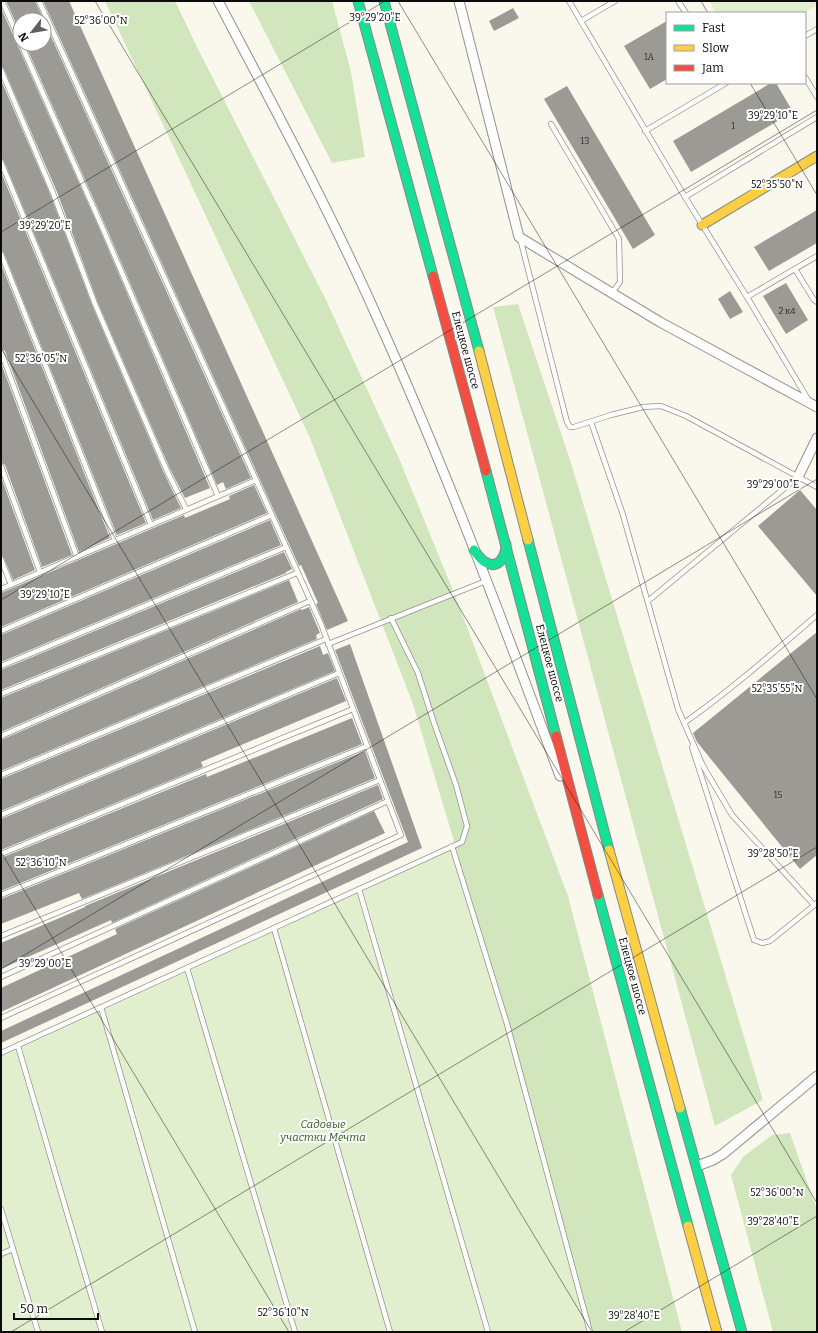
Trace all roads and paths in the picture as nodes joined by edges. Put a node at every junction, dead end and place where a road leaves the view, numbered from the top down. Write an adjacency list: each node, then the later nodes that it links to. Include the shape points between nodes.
1 (2, 1): 12 (lane)
2 (39, 1): 40 (lane)
3 (218, 1): 49 (street, via 304,162 377,316)
4 (358, 1): 47 (main road, Елецкое шоссе)
5 (384, 1): 90 (main road, Елецкое шоссе, via 466,302 603,828)
6 (459, 1): 27 (street)
7 (569, 1): 11 (lane)
8 (614, 1): 11 (lane)
9 (678, 1): 10 (lane)
10 (685, 12)
11 (581, 21): 22 (lane)
12 (12, 23)
13 (817, 29): 14 (lane)
14 (806, 35)
15 (25, 52): 42 (lane)
16 (1, 70): 43 (lane, via 95,304)
17 (806, 79): 19 (lane)
18 (724, 84): 22 (lane)
19 (817, 97)
20 (817, 117): 25 (lane)
21 (550, 124): 31 (lane, via 619,239 620,282)
22 (645, 130): 25 (lane)
23 (817, 156): 26 (main road)
24 (1, 162): 45 (lane)
25 (685, 197): 26 (lane)
26 (702, 225): 32 (lane)
27 (519, 237): 31 (street); 36 (lane, via 567,422 570,427 574,427)
28 (1, 254): 46 (lane)
29 (817, 256): 30 (lane)
30 (795, 269): 32 (lane); 33 (lane)
31 (612, 293): 35 (street, via 660,322)
32 (747, 297): 35 (lane)
33 (817, 302)
34 (1, 352): 50 (lane)
35 (814, 405)
36 (591, 422): 39 (lane, via 643,407 661,406 686,416); 57 (lane)
37 (817, 438): 39 (street)
38 (1, 466): 52 (lane)
39 (798, 477): 41 (lane); 57 (lane)
40 (256, 480): 42 (lane); 44 (lane)
41 (817, 487)
42 (218, 496): 43 (lane)
43 (186, 509): 45 (lane)
44 (272, 516): 48 (lane); 61 (lane)
45 (151, 525): 46 (lane)
46 (115, 540): 50 (lane)
47 (506, 543): 49 (main road, via 504,557 500,562 493,564 487,564); 75 (main road, Елецкое шоссе)
48 (286, 547): 53 (lane); 64 (lane)
49 (474, 550): 54 (street)
50 (77, 557): 52 (lane)
51 (1, 559): 55 (lane)
52 (40, 572): 55 (lane)
53 (297, 573): 58 (lane); 66 (lane)
54 (486, 581): 60 (lane); 75 (street)
55 (11, 585): 56 (lane)
56 (1, 590)
57 (648, 601): 68 (lane)
58 (310, 602): 62 (lane); 69 (lane)
59 (817, 615): 68 (lane, via 704,710)
60 (391, 618): 63 (lane); 76 (lane, via 418,673 456,785 467,826 462,842)
61 (1, 631)
62 (326, 639): 63 (lane); 71 (lane)
63 (328, 644): 65 (lane)
64 (1, 666)
65 (339, 674): 67 (lane); 74 (lane)
66 (1, 694)
67 (353, 708): 70 (lane); 77 (lane)
68 (684, 723): 80 (lane, via 703,766 732,815); 80 (lane, via 754,940 762,943 770,941)
69 (1, 736)
70 (367, 746): 72 (lane); 79 (lane)
71 (1, 775)
72 (380, 780): 73 (lane); 82 (lane)
73 (388, 801): 84 (lane); 86 (lane, via 401,835)
74 (1, 815)
75 (582, 835): 101 (main road, Елецкое шоссе)
76 (452, 846): 78 (lane); 100 (lane, via 506,1024)
77 (1, 854)
78 (359, 889): 81 (lane); 99 (lane)
79 (1, 895)
80 (816, 904)
81 (274, 928): 83 (lane); 98 (lane)
82 (1, 936)
83 (187, 968): 85 (lane); 97 (lane)
84 (1, 977)
85 (101, 1007): 87 (lane); 96 (lane)
86 (1, 1018)
87 (18, 1046): 88 (lane); 95 (lane)
88 (1, 1053)
89 (817, 1076): 90 (street, via 723,1154)
90 (697, 1166): 102 (main road, Елецкое шоссе)
91 (1, 1209): 92 (lane)
92 (13, 1250): 93 (lane); 94 (lane)
93 (1, 1254)
94 (38, 1332)
95 (102, 1332)
96 (195, 1332)
97 (295, 1332)
98 (390, 1332)
99 (488, 1332)
100 (590, 1332)
101 (718, 1332)
102 (742, 1332)

